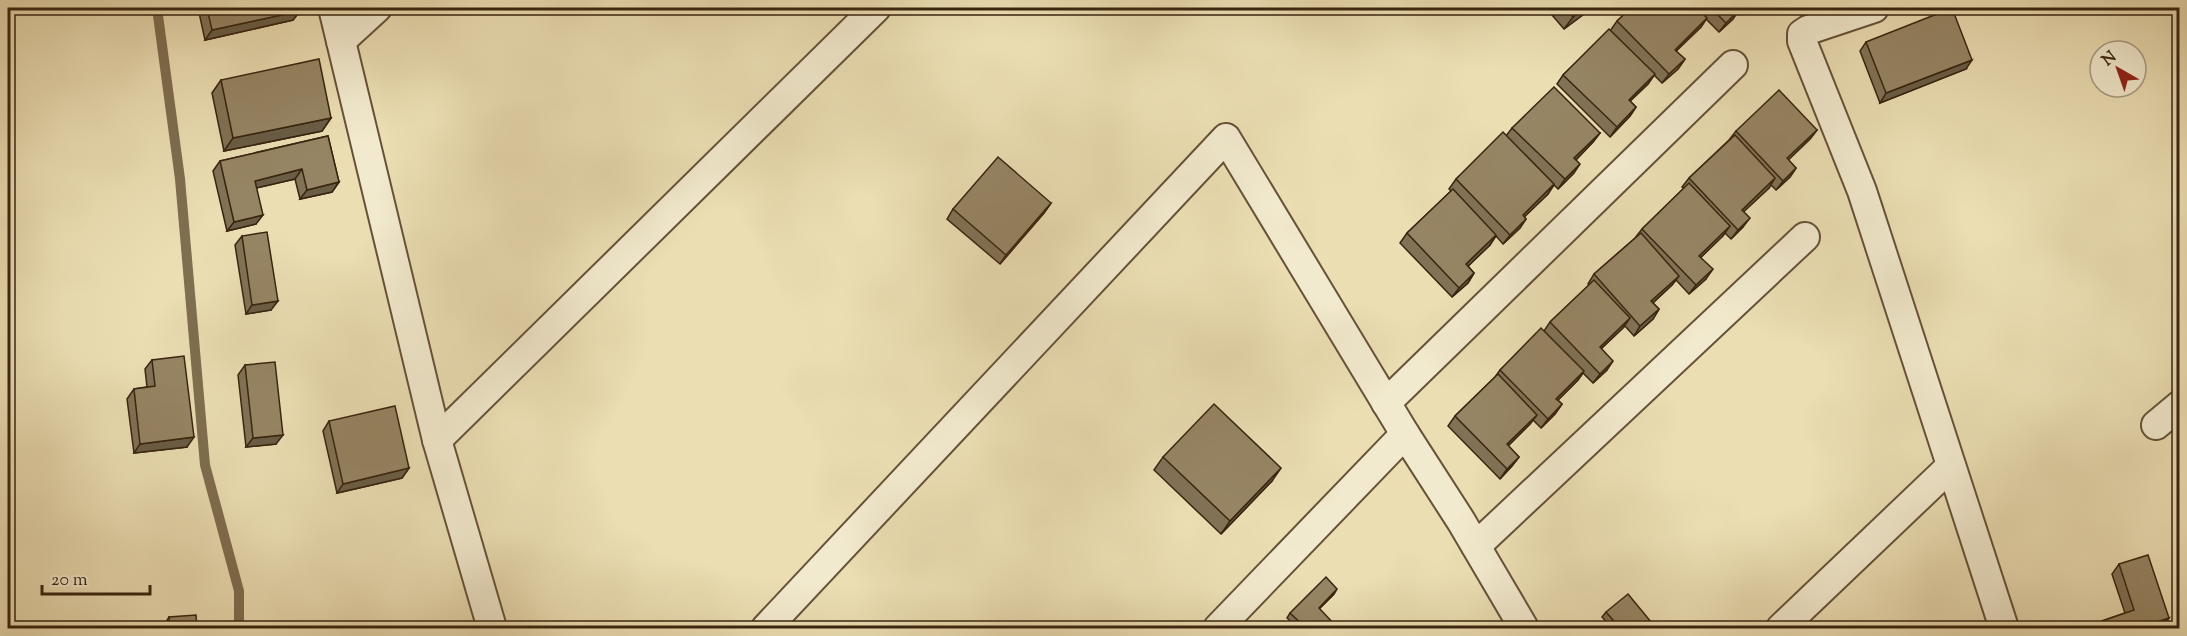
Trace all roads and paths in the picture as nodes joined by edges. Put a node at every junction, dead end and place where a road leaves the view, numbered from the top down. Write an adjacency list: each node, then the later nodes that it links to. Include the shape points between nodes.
1 (333, 8): 5 (street)
2 (377, 8): 5 (street)
3 (876, 8): 12 (street)
4 (1874, 8): 13 (street, via 1808,30 1802,34 1802,41 1862,191)
5 (341, 41): 12 (street)
6 (1733, 65): 8 (street)
7 (1805, 237): 14 (street)
8 (1386, 403): 11 (street); 16 (street, via 1226,138)
9 (2180, 405): 10 (street)
10 (2156, 425)
11 (1405, 434): 14 (street); 17 (street)
12 (437, 440): 15 (street)
13 (1951, 466): 19 (street); 20 (street)
14 (1476, 546): 18 (street)
15 (492, 628)
16 (766, 628)
17 (1218, 628)
18 (1524, 628)
19 (1781, 628)
20 (2004, 628)

